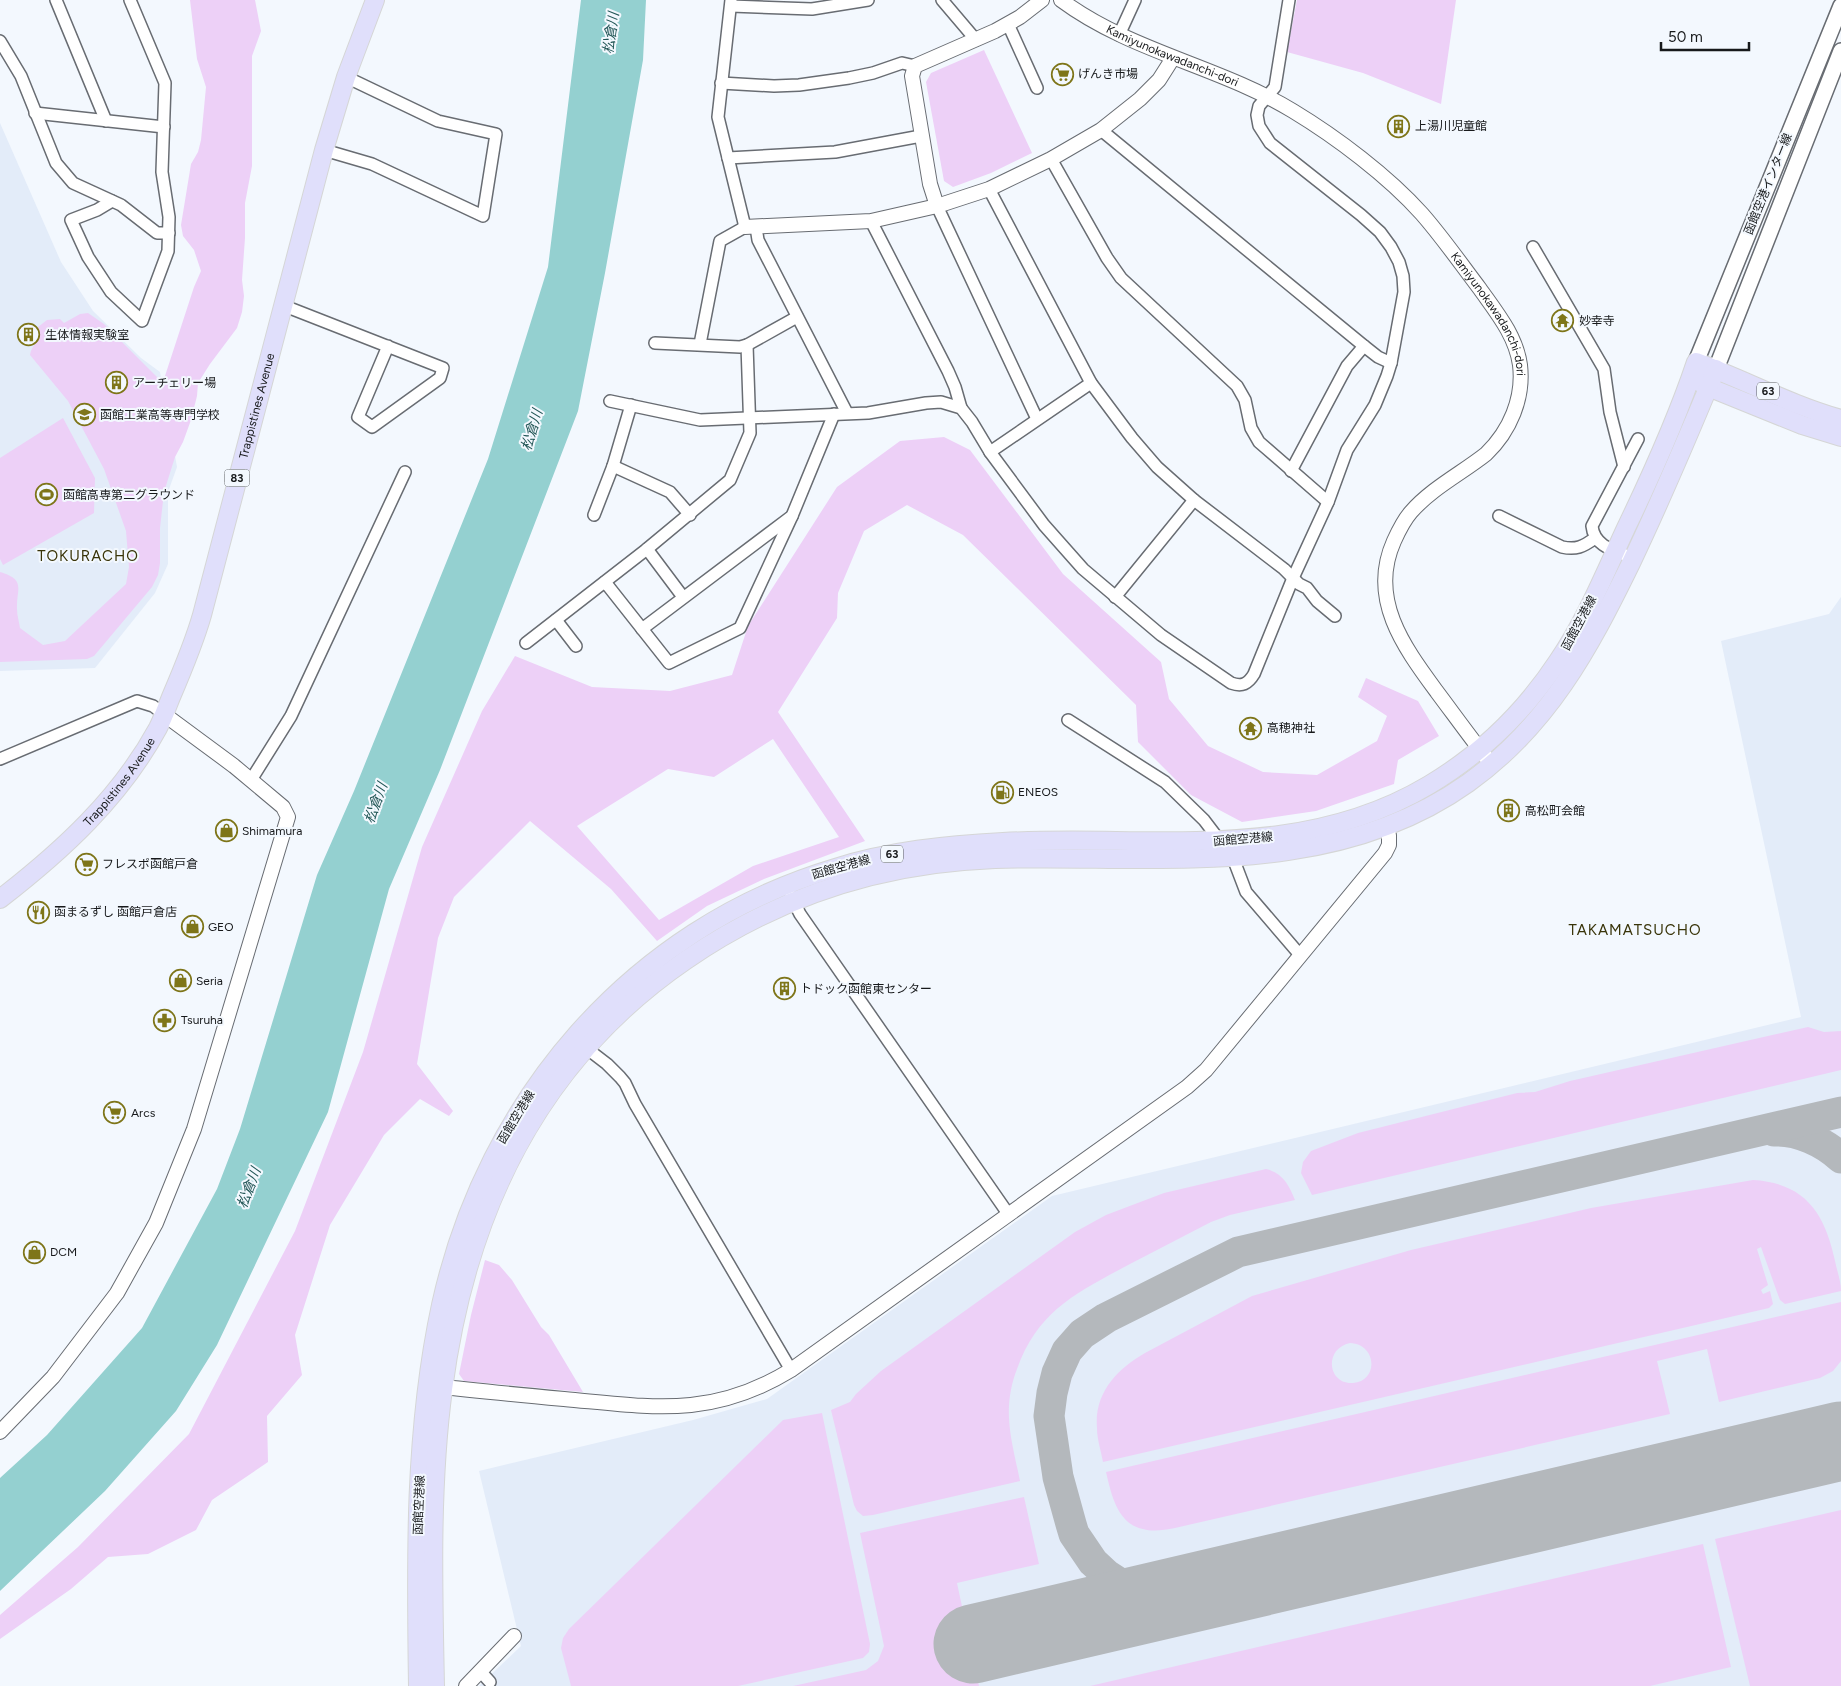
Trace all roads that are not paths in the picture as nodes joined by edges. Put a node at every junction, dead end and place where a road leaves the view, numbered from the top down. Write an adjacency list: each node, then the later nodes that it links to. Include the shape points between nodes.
1 (56, 0): 24 (street)
2 (130, 0): 25 (street, via 165,83)
3 (375, 0): 19 (main road, Trappistines Avenue / 83)
4 (868, 0): 10 (street, via 812,9)
5 (942, 0): 14 (street)
6 (1042, 0): 12 (street)
7 (1061, 0): 13 (street, Kamiyunokawadanchi-dori)
8 (1135, 0): 13 (street)
9 (1289, 0): 22 (street, via 1275,87)
10 (731, 3): 20 (street)
11 (1841, 6): 46 (main road, 函館空港インター線)
12 (1008, 24): 14 (street); 21 (street)
13 (1119, 35): 17 (street, Kamiyunokawadanchi-dori)
14 (976, 40): 18 (street)
15 (0, 42): 23 (street, via 21,76)
16 (1841, 51): 47 (main road, 函館空港インター線)
17 (1173, 58): 22 (street, Kamiyunokawadanchi-dori); 26 (street, via 1159,80 1140,99)
18 (915, 66): 20 (street, via 902,63 872,73 807,85); 27 (street, via 912,76)
19 (346, 77): 28 (main road, Trappistines Avenue / 83); 28 (street, via 438,121 496,134 483,216 372,164)
20 (721, 83): 29 (street, via 718,117)
21 (1037, 88)
22 (1268, 97): 45 (street, via 1259,106 1257,114 1266,138 1372,224 1399,262 1404,292); 86 (street, Kamiyunokawadanchi-dori, via 1334,139 1421,213 1503,322 1517,353 1520,389 1504,433 1486,454 1412,511 1398,532 1386,565 1386,600 1398,634)
23 (35, 113): 24 (street); 32 (street, via 56,163 73,183)
24 (106, 121): 25 (street)
25 (164, 127): 36 (street, via 162,172)
26 (1100, 130): 30 (street); 44 (street)
27 (921, 136): 29 (street, via 834,152); 33 (street)
28 (324, 150): 38 (main road, Trappistines Avenue / 83)
29 (728, 158): 35 (street)
30 (1051, 159): 31 (street); 63 (street, via 1113,267 1131,288 1237,386 1245,400 1254,435)
31 (989, 189): 33 (street); 48 (street)
32 (112, 200): 36 (street, via 157,232); 36 (street, via 71,220 88,258 111,292 142,321 168,251)
33 (937, 206): 34 (street); 54 (street)
34 (871, 221): 35 (street); 52 (street, via 948,371)
35 (750, 227): 39 (street); 41 (street, via 720,241)
36 (169, 233)
37 (1533, 247): 62 (street, via 1604,370 1610,412)
38 (282, 305): 43 (street); 84 (main road, Trappistines Avenue / 83, via 202,615)
39 (797, 317): 42 (street); 53 (street)
40 (655, 342): 41 (street)
41 (700, 344): 42 (street)
42 (747, 345): 57 (street)
43 (388, 346): 43 (street, via 444,368 440,378 372,427 358,417)
44 (1364, 346): 45 (street); 63 (street, via 1348,366)
45 (1391, 363): 66 (street, via 1375,405 1347,450)
46 (1694, 369): 47 (main road, 63); 49 (main road, 63); 73 (main road, 函館空港線 / 63)
47 (1716, 369): 49 (main road, 函館空港線 / 63); 55 (main road, 63, via 1807,409)
48 (1091, 383): 54 (street); 65 (street, via 1157,467)
49 (1708, 387): 58 (main road, 63); 74 (main road, 函館空港線 / 63)
50 (610, 401): 51 (street)
51 (631, 405): 57 (street, via 700,420); 61 (street)
52 (961, 408): 53 (street, via 942,402); 60 (street)
53 (848, 414): 56 (street)
54 (1037, 419): 60 (street)
55 (1841, 419)
56 (831, 421): 57 (street); 69 (street)
57 (750, 424): 68 (street, via 730,480)
58 (1841, 437)
59 (1638, 439): 62 (street)
60 (990, 452): 78 (street, via 1044,525 1083,569)
61 (613, 466): 67 (street); 68 (street, via 670,492)
62 (1624, 467): 71 (street, via 1592,526)
63 (1291, 471): 66 (street)
64 (404, 472): 89 (street, via 291,716)
65 (1194, 500): 75 (street); 78 (street)
66 (1328, 502): 75 (street)
67 (594, 515)
68 (690, 515): 72 (street)
69 (792, 516): 77 (street); 81 (street, via 740,628 669,663)
70 (1499, 516): 71 (street, via 1572,550 1582,548)
71 (1595, 538): 73 (street)
72 (647, 549): 76 (street); 77 (street)
73 (1616, 551): 74 (street); 86 (main road, 函館空港線 / 63, via 1561,658 1521,710)
74 (1633, 558): 88 (main road, 函館空港線 / 63, via 1608,611 1563,689)
75 (1293, 578): 78 (street, via 1254,674 1240,686 1162,635); 79 (street)
76 (605, 582): 80 (street); 81 (street)
77 (683, 597): 81 (street)
78 (1115, 597)
79 (1336, 616)
80 (556, 620): 82 (street); 83 (street)
81 (642, 629)
82 (526, 643)
83 (576, 646)
84 (165, 715): 87 (street, via 153,706 137,701); 89 (street); 94 (main road, Trappistines Avenue / 83, via 115,793 65,845)
85 (1068, 720): 91 (street, via 1165,782)
86 (1480, 749): 88 (street, Kamiyunokawadanchi-dori); 91 (main road, 函館空港線 / 63, via 1434,783 1381,810 1303,832)
87 (0, 759)
88 (1492, 765): 92 (main road, 函館空港線 / 63, via 1438,801 1362,834 1304,849)
89 (251, 780): 100 (street, via 283,807 288,817 197,1120 173,1186 117,1293 53,1377)
90 (1389, 835): 95 (street, via 1385,852)
91 (1222, 842): 92 (street); 93 (main road, 函館空港線 / 63, via 1019,841 930,848 854,862 814,874)
92 (1233, 858): 93 (main road, 函館空港線 / 63, via 973,861 931,865); 95 (street, via 1246,892)
93 (790, 893): 96 (main road, 函館空港線 / 63, via 673,969); 97 (street, via 800,914)
94 (0, 899)
95 (1300, 955): 97 (street, via 1206,1070 1187,1088)
96 (579, 1043): 98 (street, via 607,1064 625,1083); 99 (main road, 函館空港線 / 63, via 496,1187 469,1262)
97 (1009, 1215): 98 (street)
98 (791, 1370): 99 (street, via 741,1395 678,1407)
99 (435, 1386): 104 (main road, 函館空港線 / 63, via 421,1439); 105 (main road, 函館空港線 / 63, via 438,1440 434,1526)
100 (0, 1432)
101 (514, 1636): 102 (street)
102 (480, 1671): 103 (street); 106 (street)
103 (490, 1682)
104 (418, 1686)
105 (435, 1686)
106 (466, 1686)

